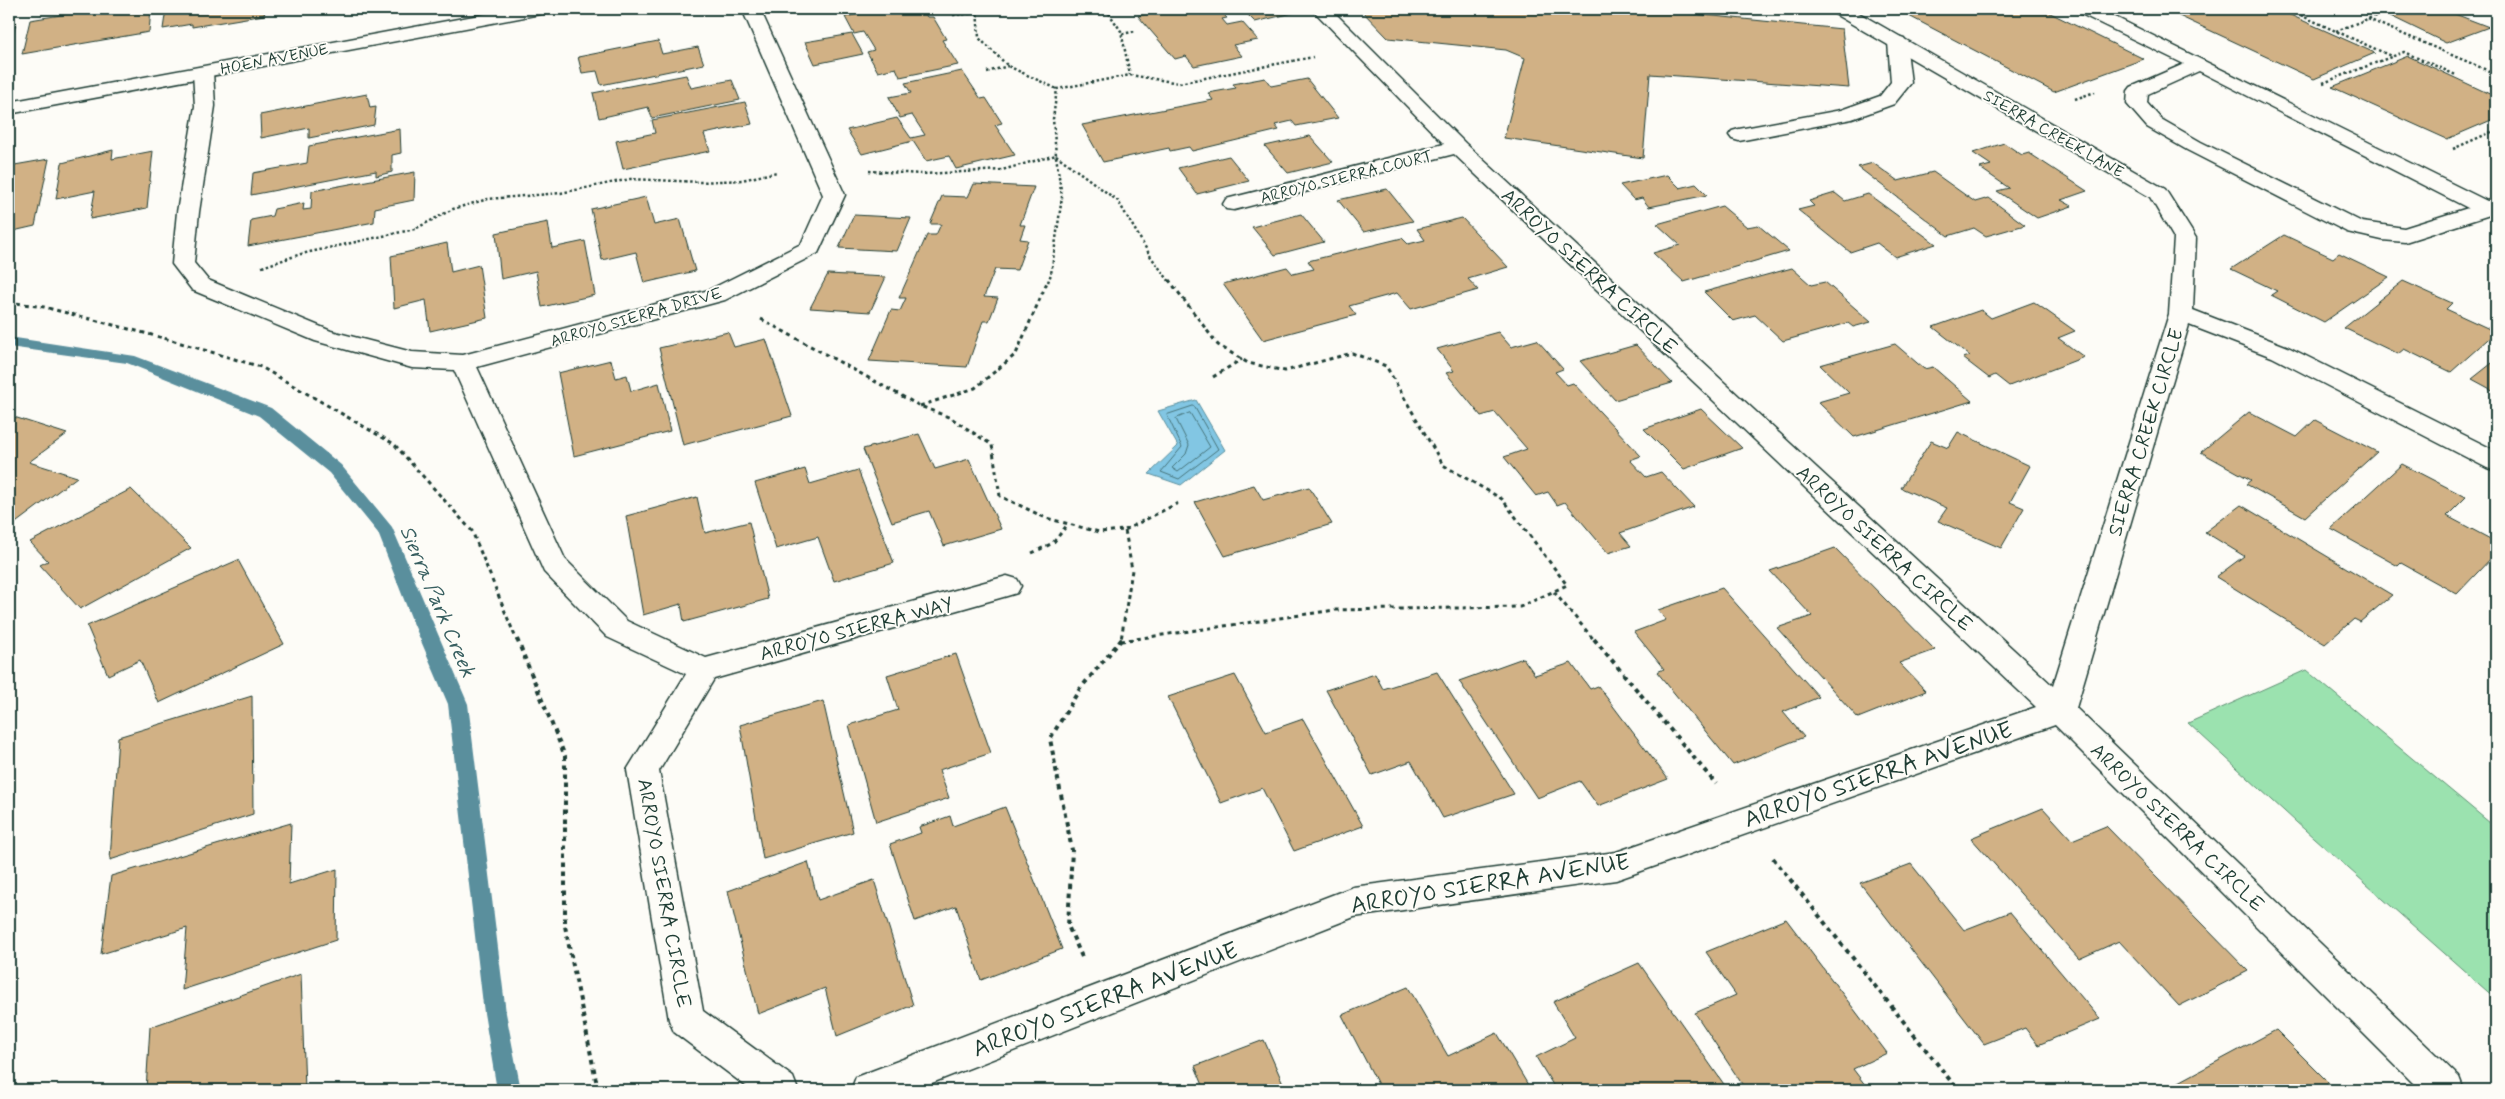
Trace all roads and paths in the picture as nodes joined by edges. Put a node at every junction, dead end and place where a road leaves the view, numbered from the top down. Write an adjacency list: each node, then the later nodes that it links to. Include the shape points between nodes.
1 (540, 9): 21 (street, HOEN AVENUE)
2 (750, 9): 32 (street, ARROYO SIERRA DRIVE)
3 (977, 9): 9 (path)
4 (1106, 9): 15 (path, via 1116,18)
5 (1321, 9): 17 (street, ARROYO SIERRA CIRCLE)
6 (1839, 9): 16 (street, SIERRA CREEK LANE)
7 (2085, 9): 19 (street)
8 (2286, 9): 14 (path)
9 (977, 13): 11 (path); 20 (path, via 979,38)
10 (2383, 13): 12 (path)
11 (953, 15)
12 (2368, 19): 14 (path); 23 (path)
13 (1136, 31): 15 (path)
14 (2336, 31): 18 (path)
15 (1122, 34): 24 (path, via 1127,46)
16 (1897, 42): 29 (street, via 1901,83 1887,100 1845,115); 38 (street, SIERRA CREEK LANE, via 2158,193 2185,238)
17 (1360, 47): 24 (path, via 1179,84); 30 (street, ARROYO SIERRA CIRCLE)
18 (2392, 57): 25 (path, via 2404,52); 26 (path)
19 (2199, 64): 34 (street); 34 (street, via 2138,92 2137,104 2154,123 2194,146 2355,227 2382,234 2405,235)
20 (1008, 66): 22 (path); 27 (path)
21 (202, 72): 28 (street, HOEN AVENUE); 35 (street, via 205,106 183,264)
22 (987, 72)
23 (2496, 74)
24 (1130, 75): 27 (path)
25 (2456, 75)
26 (2318, 85)
27 (1057, 89): 31 (path, via 1053,119)
28 (9, 108)
29 (1739, 135)
30 (1458, 147): 33 (street, ARROYO SIERRA COURT); 50 (street, ARROYO SIERRA CIRCLE)
31 (1056, 155): 32 (path, via 1002,170 922,174 863,170); 39 (path, via 1118,201 1151,257 1218,345); 42 (path, via 1062,197 1051,274 1016,354 975,388)
32 (826, 175): 35 (path, via 802,167 742,180 630,179 561,193 488,199 453,210 415,230 302,254 257,269 232,271); 36 (street, ARROYO SIERRA DRIVE, via 834,196 810,248)
33 (1234, 204)
34 (2492, 207)
35 (200, 286): 40 (street, via 323,336 412,360)
36 (717, 295): 40 (street, ARROYO SIERRA DRIVE); 42 (path)
37 (9, 302): 53 (path, via 171,340 261,367 394,444 472,531 564,756 565,926)
38 (2181, 314): 43 (street, SIERRA CREEK CIRCLE, via 2280,352); 50 (street, SIERRA CREEK CIRCLE)
39 (1242, 359): 41 (path); 47 (path, via 1286,371 1352,353 1386,366 1443,465 1502,499 1567,585)
40 (463, 363): 49 (street, via 554,565 617,629)
41 (1213, 377)
42 (920, 406): 45 (path, via 951,418 992,445 1000,496 1046,518 1099,532)
43 (2496, 462)
44 (1178, 503): 45 (path)
45 (1125, 530): 48 (path, via 1132,570)
46 (1007, 586): 49 (street, ARROYO SIERRA WAY)
47 (1554, 592): 48 (path, via 1520,607 1335,610); 51 (path, via 1728,798)
48 (1121, 640): 52 (path, via 1079,690 1050,739 1072,850 1068,926)
49 (704, 670): 54 (street, ARROYO SIERRA CIRCLE, via 643,770 687,1020)
50 (2060, 711): 51 (street, ARROYO SIERRA AVENUE); 57 (street, ARROYO SIERRA CIRCLE)
51 (1744, 822): 52 (street, ARROYO SIERRA AVENUE, via 1616,866 1353,902); 56 (path)
52 (1101, 1000): 55 (street, ARROYO SIERRA AVENUE)
53 (598, 1090)
54 (780, 1090)
55 (869, 1090)
56 (1958, 1090)
57 (2446, 1090)

